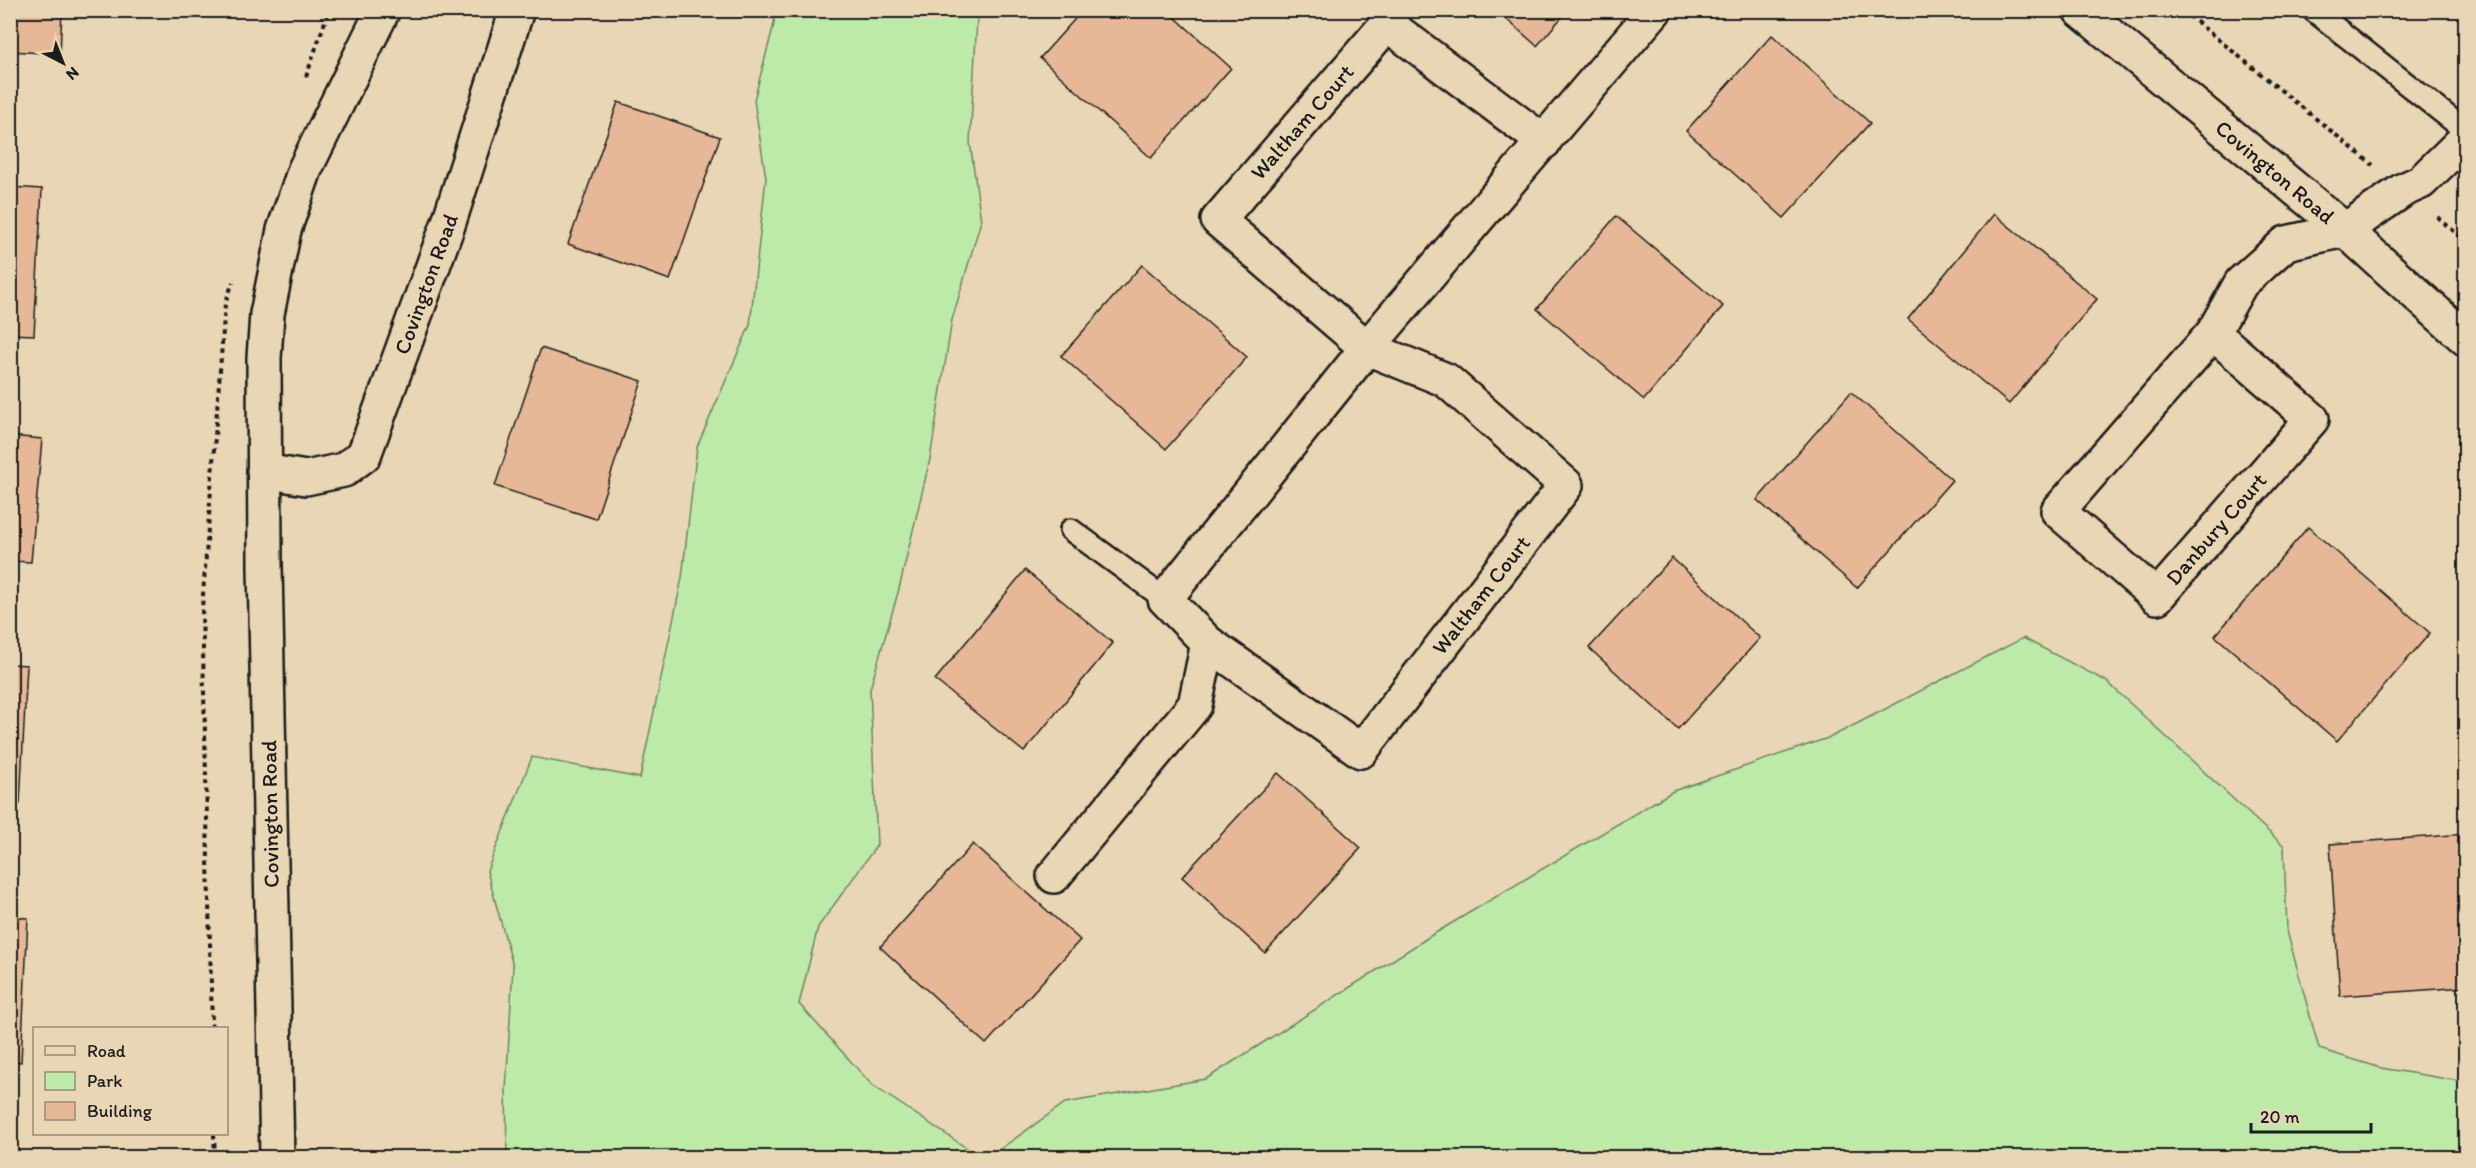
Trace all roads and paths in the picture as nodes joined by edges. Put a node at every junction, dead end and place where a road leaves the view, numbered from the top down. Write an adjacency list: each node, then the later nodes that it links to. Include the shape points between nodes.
1 (383, 10): 15 (street, Covington Road, via 305,169 284,230 267,314)
2 (517, 10): 15 (street, Covington Road, via 448,225 364,455 344,470 306,478)
3 (1654, 10): 8 (street)
4 (2080, 10): 10 (street, Covington Road)
5 (2182, 10): 9 (path)
6 (2313, 10): 7 (lane)
7 (2464, 140): 9 (street, via 2421,182)
8 (1544, 141): 14 (street); 14 (street, Waltham Court, via 1387,24 1218,220)
9 (2403, 190): 10 (street); 11 (path)
10 (2345, 230): 12 (street, Danbury Court, via 2286,243 2241,284); 13 (street, Covington Road)
11 (2466, 241)
12 (2213, 333): 12 (street, Danbury Court, via 2058,511 2157,597 2312,419)
13 (2466, 339)
14 (1367, 348): 17 (street); 18 (street, Waltham Court, via 1446,380 1566,485 1361,751)
15 (264, 471): 22 (street, Covington Road)
16 (1071, 530): 17 (lane)
17 (1165, 599): 18 (street, Waltham Court)
18 (1208, 643): 19 (street, via 1195,705)
19 (1054, 876)
20 (214, 1135): 21 (path)
21 (215, 1158)
22 (277, 1158)

